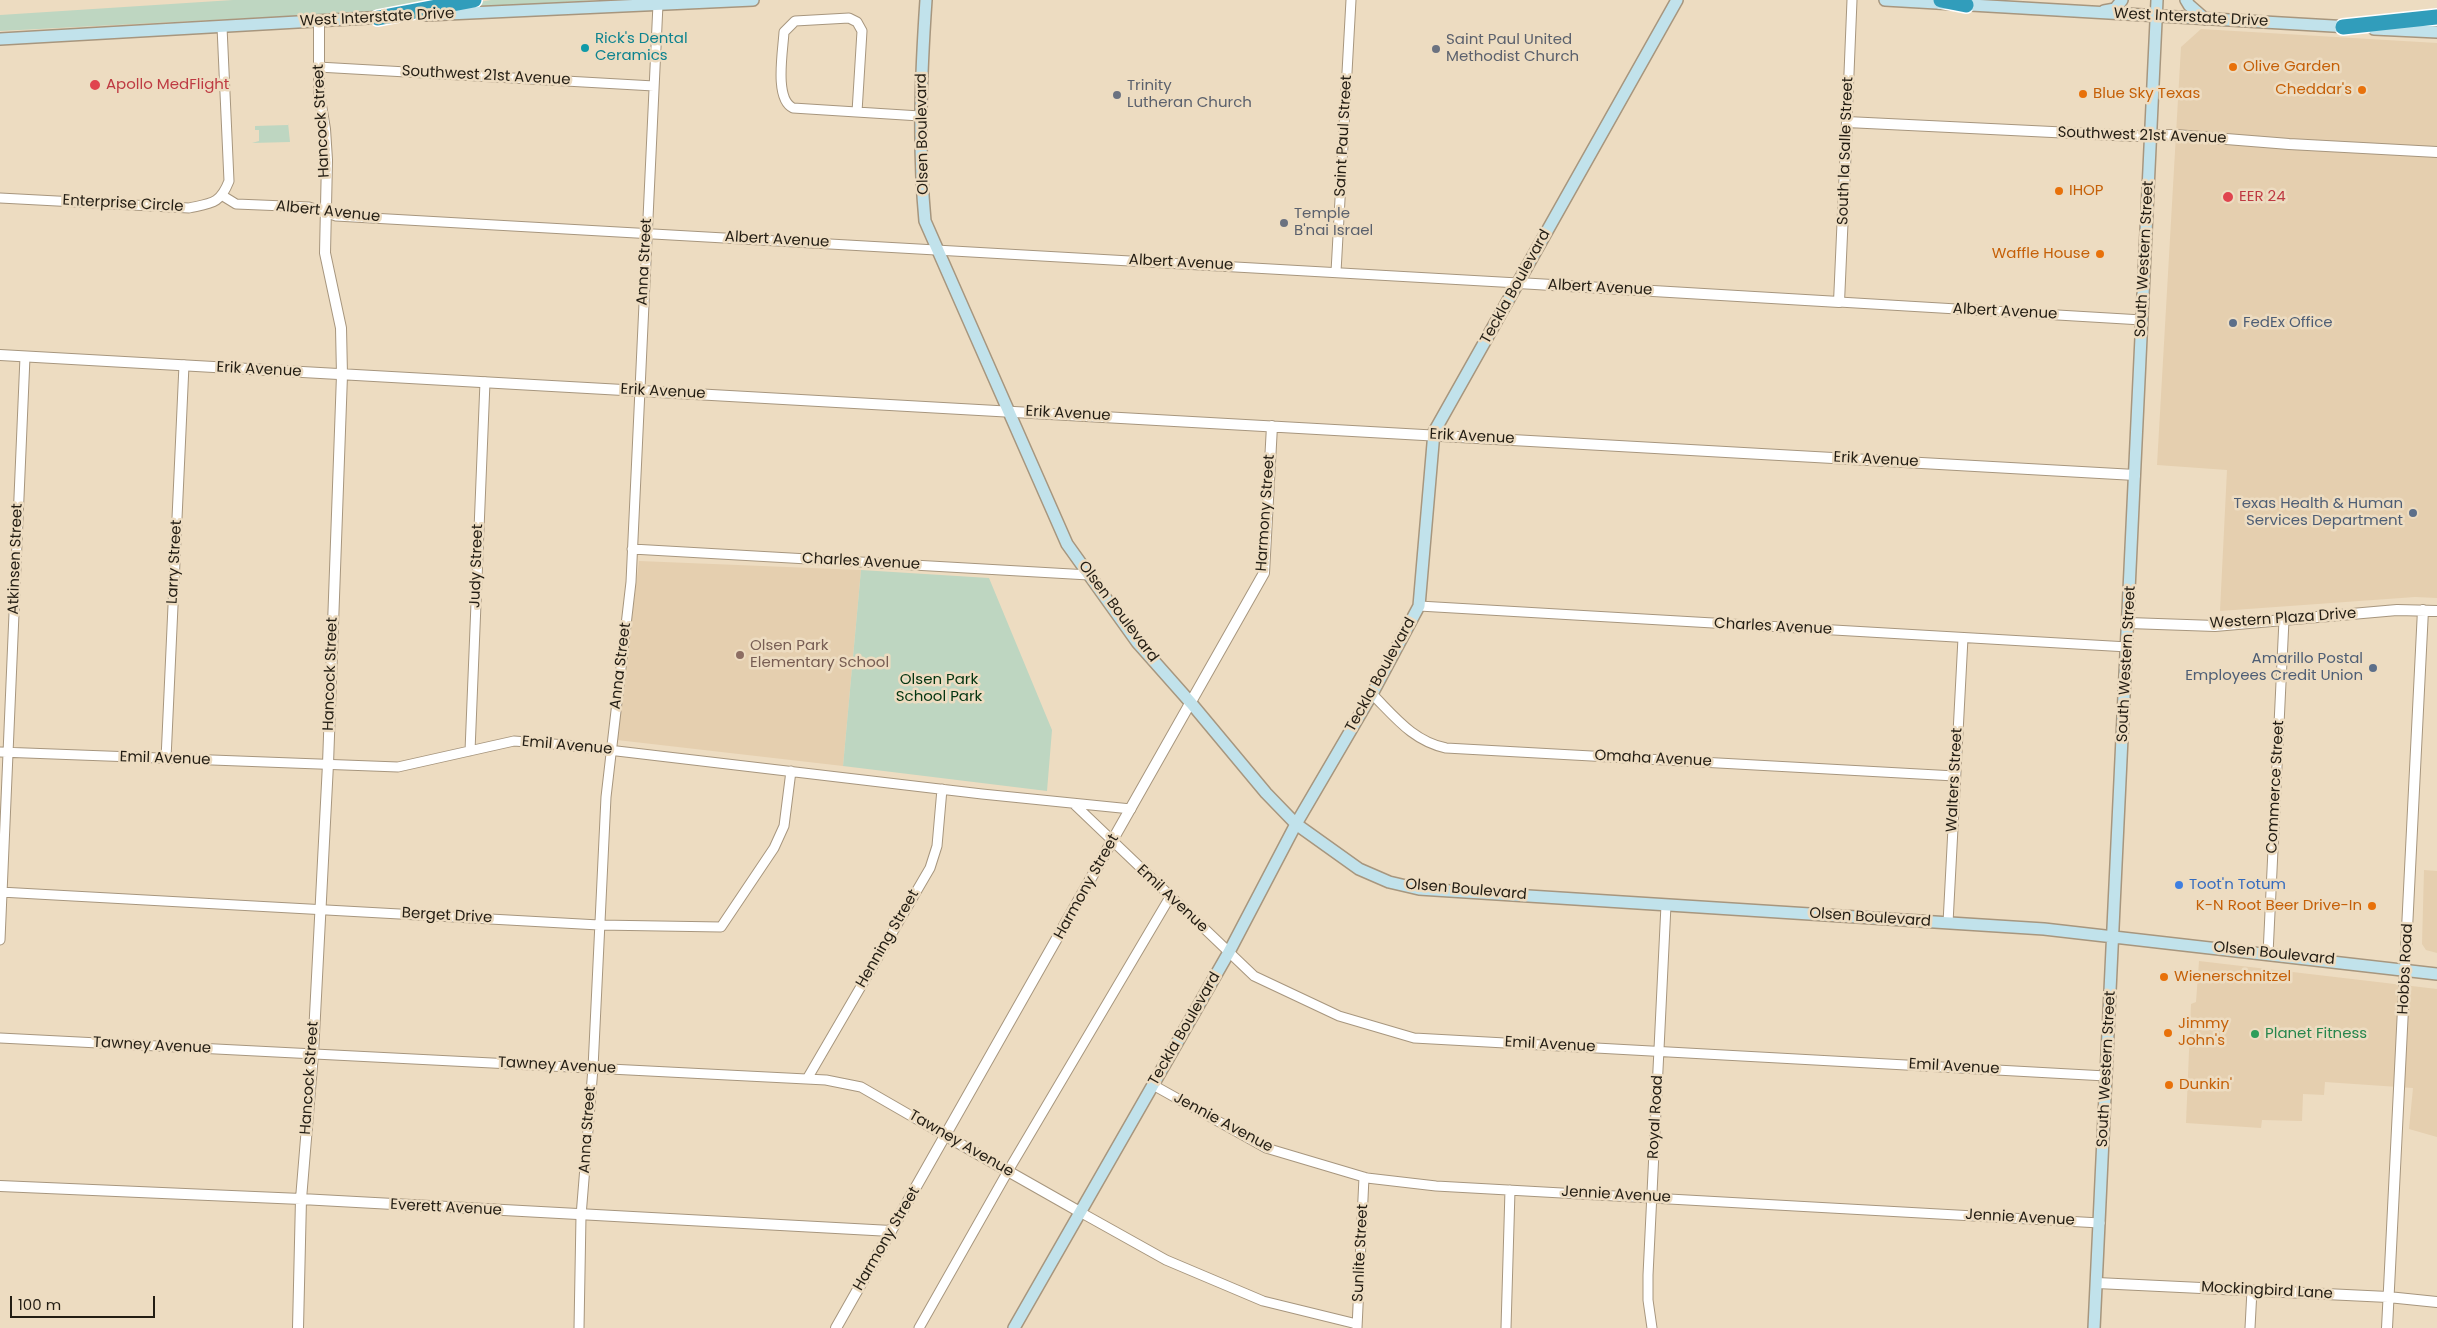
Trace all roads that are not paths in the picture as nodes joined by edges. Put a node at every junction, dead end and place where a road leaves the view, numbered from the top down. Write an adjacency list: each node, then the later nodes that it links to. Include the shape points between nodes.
1 (474, 0): 17 (highway)
2 (753, 0): 12 (main road, West Interstate Drive)
3 (926, 0): 27 (main road, Olsen Boulevard)
4 (1351, 0): 36 (street, Saint Paul Street)
5 (1677, 0): 37 (main road, Teckla Boulevard)
6 (1852, 0): 28 (street, South la Salle Street)
7 (1885, 0): 13 (main road, West Interstate Drive)
8 (1941, 0): 13 (highway)
9 (2122, 0): 14 (main road, via 2115,8)
10 (2158, 0): 15 (main road, South Western Street)
11 (2186, 0): 18 (main road)
12 (658, 4): 17 (main road, West Interstate Drive); 25 (street, Anna Street)
13 (1966, 5): 14 (main road, West Interstate Drive)
14 (2094, 12): 15 (main road, West Interstate Drive)
15 (2156, 16): 18 (main road, West Interstate Drive); 29 (main road, South Western Street)
16 (2437, 17): 21 (highway)
17 (378, 18): 19 (main road, West Interstate Drive)
18 (2205, 19): 21 (main road, West Interstate Drive)
19 (319, 21): 20 (main road, West Interstate Drive); 24 (street, Hancock Street)
20 (222, 27): 23 (main road, West Interstate Drive); 31 (street, via 229,181)
21 (2343, 27): 22 (main road, West Interstate Drive)
22 (2437, 32)
23 (0, 39)
24 (318, 67): 25 (street, Southwest 21st Avenue); 33 (street, Hancock Street, via 326,141)
25 (654, 86): 34 (street, Anna Street)
26 (857, 112): 26 (street, via 792,108 784,102 781,94 784,32 790,24 849,18 857,22 862,31); 27 (street)
27 (920, 116): 35 (main road, Olsen Boulevard, via 920,172 925,221)
28 (1847, 122): 29 (street, Southwest 21st Avenue); 38 (street, South la Salle Street)
29 (2151, 136): 30 (street, Southwest 21st Avenue); 39 (main road, South Western Street)
30 (2437, 152)
31 (223, 196): 32 (street, Enterprise Circle, via 210,204 189,208); 33 (street, Albert Avenue, via 236,204 309,207)
32 (0, 198)
33 (325, 212): 34 (street, Albert Avenue, via 336,216); 43 (street, Hancock Street, via 325,253 341,328)
34 (647, 232): 35 (street, Albert Avenue); 45 (street, Anna Street)
35 (937, 249): 36 (street, Albert Avenue); 46 (main road, Olsen Boulevard)
36 (1336, 272): 37 (street, Albert Avenue)
37 (1518, 283): 38 (street, Albert Avenue); 48 (main road, Teckla Boulevard)
38 (1839, 302): 39 (street, Albert Avenue)
39 (2142, 320): 49 (main road, South Western Street)
40 (0, 355): 41 (street, Erik Avenue)
41 (25, 357): 42 (street, Erik Avenue); 63 (street, Atkinsen Street)
42 (184, 365): 43 (street, Erik Avenue); 64 (street, Larry Street)
43 (342, 374): 44 (street, Erik Avenue); 65 (street, Hancock Street)
44 (485, 382): 45 (street, Erik Avenue); 62 (street, Judy Street)
45 (639, 390): 46 (street, Erik Avenue); 50 (street, Anna Street)
46 (1009, 411): 47 (street, Erik Avenue); 51 (main road, Olsen Boulevard, via 1067,544)
47 (1272, 426): 48 (street, Erik Avenue); 60 (street, Harmony Street, via 1264,573)
48 (1433, 435): 49 (street, Erik Avenue); 52 (main road, Teckla Boulevard)
49 (2135, 475): 56 (main road, South Western Street)
50 (632, 548): 51 (street, Charles Avenue); 61 (street, Anna Street, via 631,582)
51 (1089, 575): 60 (main road, Olsen Boulevard, via 1137,642)
52 (1419, 606): 57 (street, Charles Avenue); 59 (main road, Teckla Boulevard)
53 (2423, 610): 54 (street, Western Plaza Drive); 55 (street, Western Plaza Drive); 83 (street, Hobbs Road)
54 (2437, 611)
55 (2284, 620): 56 (street, Western Plaza Drive, via 2215,626); 82 (street, Commerce Street)
56 (2129, 623): 58 (main road, South Western Street)
57 (1962, 638): 58 (street, Charles Avenue); 67 (street, Walters Street)
58 (2128, 647): 79 (main road, South Western Street)
59 (1372, 694): 67 (street, Omaha Avenue, via 1411,734 1430,745 1446,748); 71 (main road, Teckla Boulevard)
60 (1191, 703): 70 (street, Harmony Street); 71 (main road, Olsen Boulevard)
61 (611, 750): 62 (street, Emil Avenue, via 514,741); 66 (street, Emil Avenue); 78 (street, Anna Street)
62 (470, 751): 65 (street, Emil Avenue, via 398,767)
63 (4, 752): 64 (street, Emil Avenue); 73 (street, Atkinsen Street)
64 (166, 759): 65 (street, Emil Avenue)
65 (328, 764): 76 (street, Hancock Street)
66 (791, 771): 68 (street, Emil Avenue); 78 (street, Berget Drive, via 784,826 774,848 721,927)
67 (1955, 776): 77 (street, Walters Street)
68 (942, 789): 69 (street, Emil Avenue); 90 (street, Henning Street, via 937,846 930,868)
69 (1074, 804): 70 (street, Emil Avenue); 72 (street, Emil Avenue)
70 (1131, 810): 72 (street, Harmony Street)
71 (1296, 824): 75 (main road, Olsen Boulevard, via 1359,869 1389,882 1419,889); 81 (main road, Teckla Boulevard)
72 (1112, 842): 74 (street, Emil Avenue); 92 (street, Harmony Street)
73 (1, 892): 76 (street, Berget Drive); 80 (street, Atkinsen Street)
74 (1170, 897): 81 (street, Emil Avenue); 93 (street)
75 (1666, 905): 77 (main road, Olsen Boulevard); 86 (street, Royal Road)
76 (320, 909): 78 (street, Berget Drive); 87 (street, Hancock Street)
77 (1948, 923): 79 (main road, Olsen Boulevard, via 2044,928)
78 (600, 925): 88 (street, Anna Street)
79 (2114, 936): 82 (main road, Olsen Boulevard); 89 (main road, South Western Street)
80 (0, 940)
81 (1228, 952): 86 (street, Emil Avenue, via 1254,976 1339,1016 1414,1038); 91 (main road, Teckla Boulevard)
82 (2268, 954): 83 (main road, Olsen Boulevard)
83 (2406, 969): 84 (main road, Olsen Boulevard); 105 (street, Hobbs Road)
84 (2437, 974)
85 (0, 1038): 87 (street, Tawney Avenue)
86 (1659, 1050): 89 (street, Emil Avenue); 97 (street, Royal Road)
87 (313, 1054): 88 (street, Tawney Avenue); 98 (street, Hancock Street)
88 (593, 1068): 90 (street, Tawney Avenue); 100 (street, Anna Street)
89 (2106, 1076): 101 (main road, South Western Street)
90 (807, 1079): 92 (street, Tawney Avenue, via 861,1087)
91 (1153, 1085): 94 (street, Jennie Avenue, via 1266,1148); 99 (main road, Teckla Boulevard)
92 (946, 1136): 93 (street, Tawney Avenue); 102 (street, Harmony Street)
93 (1008, 1171): 99 (street, Tawney Avenue); 111 (street)
94 (1364, 1177): 96 (street, Jennie Avenue, via 1436,1186); 107 (street, Sunlite Street)
95 (0, 1186): 98 (street, Everett Avenue)
96 (1510, 1190): 97 (street, Jennie Avenue); 113 (street)
97 (1652, 1197): 101 (street, Jennie Avenue); 114 (street, Royal Road, via 1648,1300)
98 (301, 1200): 100 (street, Everett Avenue); 108 (street, Hancock Street)
99 (1080, 1212): 107 (street, via 1166,1260 1263,1301); 112 (main road, Teckla Boulevard)
100 (581, 1216): 102 (street, Everett Avenue); 109 (street, Anna Street)
101 (2100, 1222): 103 (main road, South Western Street)
102 (891, 1231): 110 (street, Harmony Street)
103 (2097, 1283): 104 (street, Mockingbird Lane); 115 (main road, South Western Street)
104 (2252, 1290): 105 (street, Mockingbird Lane); 116 (street)
105 (2388, 1297): 106 (street, Mockingbird Lane); 117 (street, Hobbs Road)
106 (2437, 1302)
107 (1357, 1326)
108 (298, 1328)
109 (579, 1328)
110 (836, 1328)
111 (919, 1328)
112 (1014, 1328)
113 (1506, 1328)
114 (1652, 1328)
115 (2094, 1328)
116 (2250, 1328)
117 (2387, 1328)

